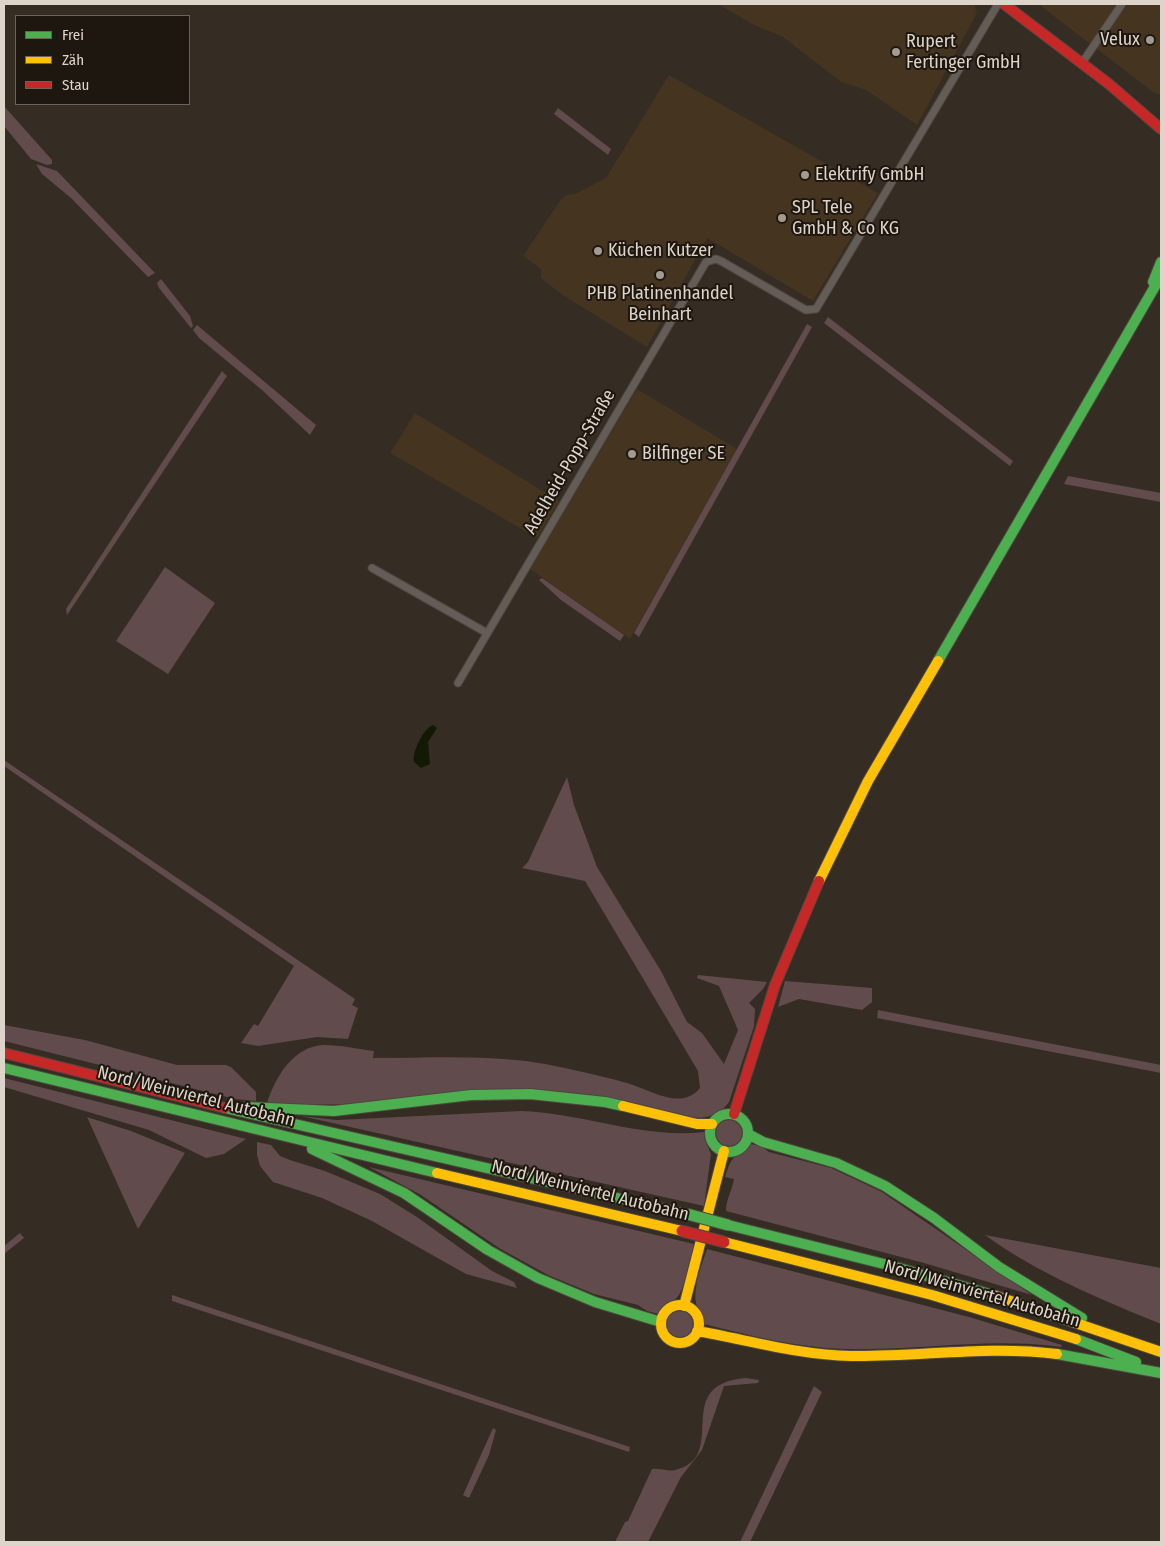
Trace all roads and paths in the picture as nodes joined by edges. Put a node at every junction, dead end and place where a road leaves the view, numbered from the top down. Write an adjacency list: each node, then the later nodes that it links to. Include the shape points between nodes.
1 (998, 4): 11 (street, Adelheid-Popp-Straße, via 820,305 812,311 806,310 721,260 711,259 701,269)
2 (1004, 4): 4 (main road)
3 (1122, 4): 4 (street)
4 (1082, 63): 5 (main road)
5 (1158, 127): 6 (main road)
6 (1161, 137)
7 (1161, 262): 9 (main road)
8 (1161, 276): 9 (main road)
9 (1140, 311): 16 (main road, via 868,781 834,846 783,960 758,1030)
10 (372, 568): 11 (street)
11 (487, 633): 12 (street, Adelheid-Popp-Straße)
12 (458, 683)
13 (4, 1053): 15 (main road, Nord/Weinviertel Autobahn)
14 (4, 1068): 19 (main road, Nord/Weinviertel Autobahn)
15 (210, 1104): 17 (main road, via 334,1111 471,1096 530,1094 605,1102 697,1124); 23 (main road, Nord/Weinviertel Autobahn, bridge, via 687,1214 928,1275)
16 (734, 1114): 17 (main road, via 720,1116); 18 (main road, via 743,1120)
17 (712, 1124): 20 (main road, via 712,1140)
18 (748, 1134): 20 (main road, via 740,1148); 23 (main road, via 763,1142 836,1163 885,1186 999,1267)
19 (292, 1140): 22 (main road, via 404,1194 488,1250 538,1278 595,1302); 26 (main road, Nord/Weinviertel Autobahn, bridge, via 682,1231 992,1312 1093,1345)
20 (724, 1151): 21 (main road)
21 (684, 1306): 22 (main road, via 668,1310); 24 (main road, via 696,1314)
22 (661, 1322): 24 (main road, via 666,1337 675,1342 686,1342)
23 (1097, 1328): 25 (main road, Nord/Weinviertel Autobahn)
24 (697, 1331): 26 (main road, via 811,1353 877,1356 974,1349 1027,1350 1084,1357)
25 (1161, 1352)
26 (1161, 1373)

